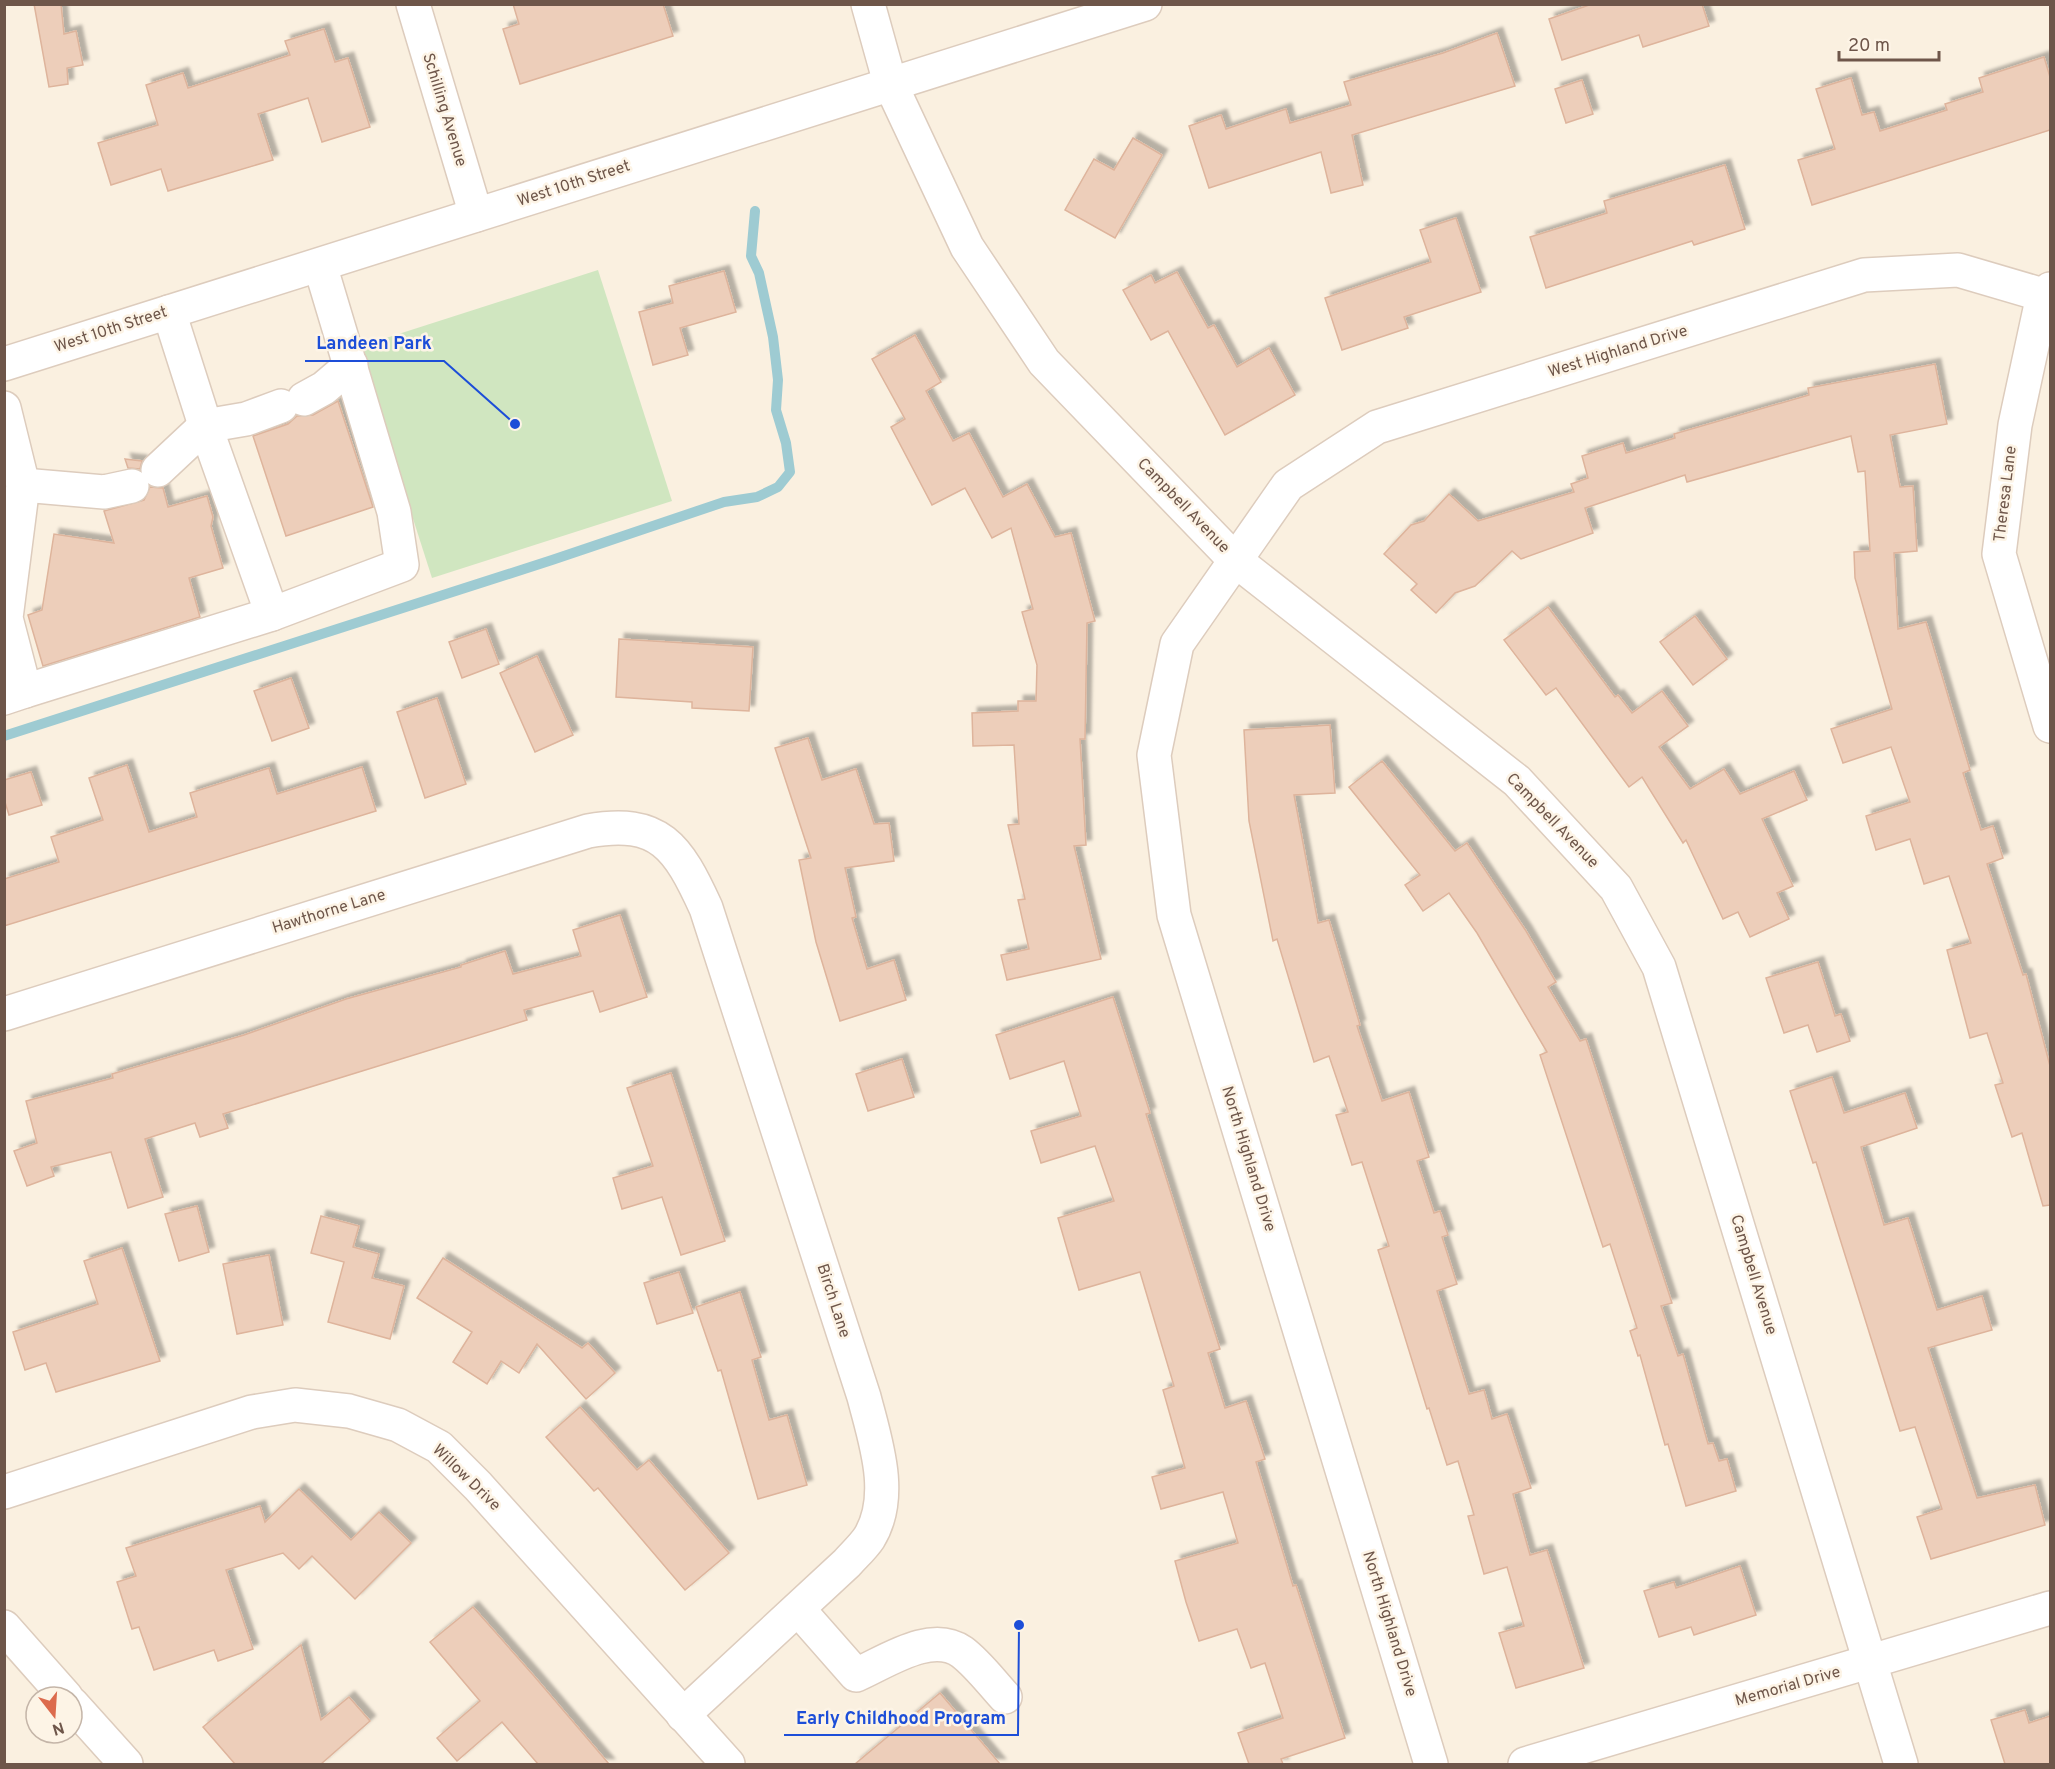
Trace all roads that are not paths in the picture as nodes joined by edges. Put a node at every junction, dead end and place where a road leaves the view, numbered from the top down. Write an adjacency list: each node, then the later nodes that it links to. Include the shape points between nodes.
1 (413, 4): 5 (street, Schilling Avenue)
2 (868, 4): 4 (street, Campbell Avenue)
3 (1144, 4): 4 (street, West 10th Street)
4 (890, 83): 5 (street, West 10th Street); 14 (street, Campbell Avenue, via 967,248 1044,362)
5 (476, 215): 6 (street, West 10th Street)
6 (320, 265): 8 (street, West 10th Street); 10 (street)
7 (2047, 292): 14 (street, West Highland Drive, via 1958,270 1864,275 1377,427 1288,485); 17 (street, Theresa Lane, via 2015,425 1999,554)
8 (169, 312): 9 (street, West 10th Street); 12 (street)
9 (4, 364)
10 (351, 365): 12 (street, via 324,388 292,402 246,418); 15 (street, via 394,512 402,565)
11 (4, 408): 13 (street)
12 (205, 426): 13 (street, via 145,478 104,492); 15 (street)
13 (16, 496): 16 (street, via 6,618)
14 (1235, 560): 24 (street, Campbell Avenue, via 1517,781 1616,888 1659,967); 31 (street, North Highland Drive, via 1177,644 1154,755 1174,915)
15 (272, 614): 16 (street)
16 (15, 694)
17 (2050, 726)
18 (656, 835): 19 (street, Hawthorne Lane, via 612,826 588,831); 22 (street, Birch Lane, via 675,852 706,908 864,1396 877,1447 880,1512 869,1538)
19 (4, 1014)
20 (4, 1492): 27 (street, Willow Drive, via 252,1412 295,1405 349,1411 398,1425 439,1447 478,1486)
21 (2050, 1608): 24 (street, Memorial Drive)
22 (798, 1609): 26 (street, via 856,1675 927,1645 942,1644 962,1652); 27 (street, Birch Lane)
23 (4, 1627): 25 (street)
24 (1870, 1663): 32 (street, Memorial Drive); 33 (street, Campbell Avenue)
25 (55, 1685)
26 (1005, 1697)
27 (683, 1714): 30 (street, Willow Drive)
28 (84, 1717): 29 (street)
29 (126, 1764)
30 (728, 1764)
31 (1431, 1764)
32 (1525, 1764)
33 (1901, 1764)

